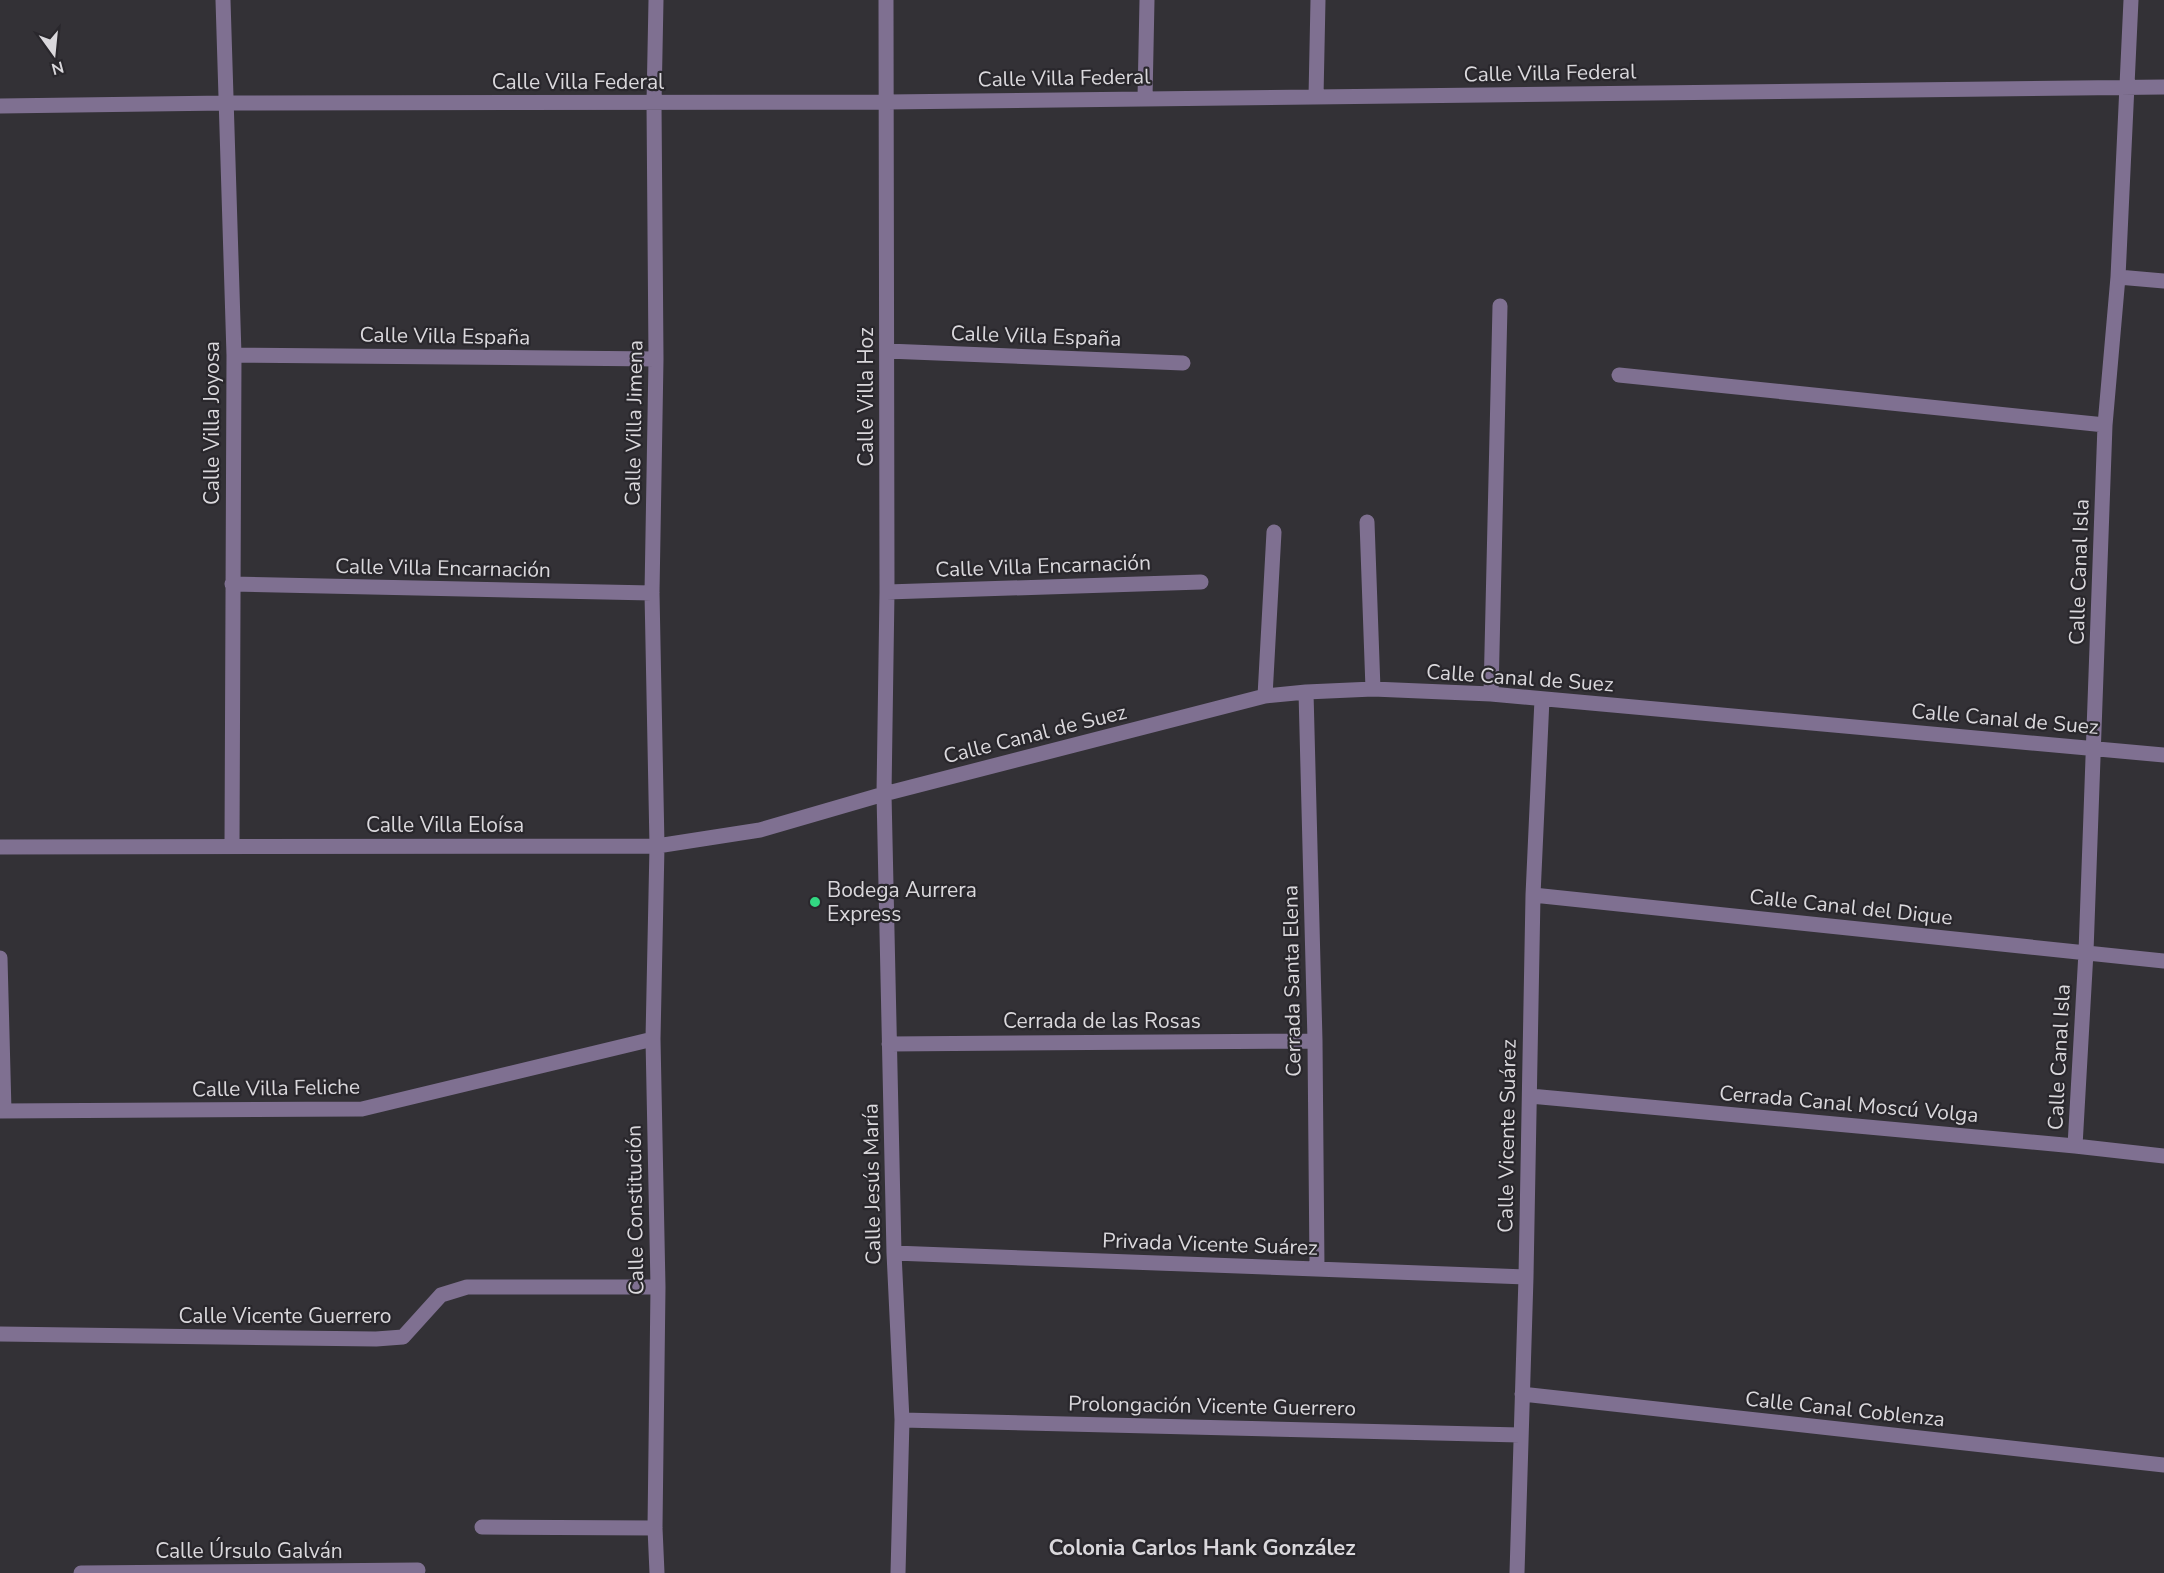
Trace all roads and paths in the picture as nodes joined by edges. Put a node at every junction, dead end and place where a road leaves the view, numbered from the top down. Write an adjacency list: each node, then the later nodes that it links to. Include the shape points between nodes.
1 (223, 0): 12 (street, Calle Villa Joyosa)
2 (656, 0): 13 (street, Calle Villa Jimena)
3 (886, 0): 11 (street, Calle Villa Hoz)
4 (1147, 0): 10 (street)
5 (1318, 0): 9 (street)
6 (2131, 0): 8 (street, Calle Canal Isla)
7 (2164, 87): 8 (street, Calle Villa Federal)
8 (2128, 88): 9 (street, Calle Villa Federal); 15 (street, Calle Canal Isla)
9 (1316, 97): 10 (street, Calle Villa Federal)
10 (1144, 98): 11 (street, Calle Villa Federal)
11 (887, 102): 13 (street, Calle Villa Federal); 18 (street, Calle Villa Hoz)
12 (226, 103): 13 (street, Calle Villa Federal); 14 (street, Calle Villa Federal); 19 (street, Calle Villa Joyosa)
13 (654, 103): 20 (street, Calle Villa Jimena)
14 (0, 106)
15 (2118, 277): 16 (street); 23 (street, Calle Canal Isla)
16 (2164, 281)
17 (1500, 306): 32 (street)
18 (887, 351): 21 (street, Calle Villa España); 28 (street, Calle Villa Hoz)
19 (234, 355): 20 (street, Calle Villa España); 27 (street, Calle Villa Joyosa)
20 (656, 359): 29 (street, Calle Villa Jimena)
21 (1182, 363)
22 (1619, 375): 23 (street)
23 (2105, 425): 35 (street, Calle Canal Isla)
24 (1367, 522): 30 (street)
25 (1274, 532): 33 (street)
26 (1201, 582): 28 (street, Calle Villa Encarnación)
27 (232, 584): 29 (street, Calle Villa Encarnación); 38 (street, Calle Villa Joyosa)
28 (887, 592): 37 (street, Calle Villa Hoz)
29 (652, 593): 39 (street, Calle Villa Jimena)
30 (1373, 689): 31 (street, Calle Canal de Suez); 32 (street, Calle Canal de Suez)
31 (1306, 692): 33 (street, Calle Canal de Suez); 46 (street, Cerrada Santa Elena)
32 (1491, 694): 34 (street, Calle Canal de Suez)
33 (1265, 696): 37 (street, Calle Canal de Suez)
34 (1542, 699): 35 (street, Calle Canal de Suez); 41 (street, Calle Vicente Suárez)
35 (2094, 747): 36 (street, Calle Canal de Suez); 42 (street, Calle Canal Isla)
36 (2164, 755)
37 (884, 794): 39 (street, Calle Villa Eloísa, via 760,830); 47 (street, Calle Jesús María)
38 (232, 846): 39 (street, Calle Villa Eloísa); 40 (street, Calle Villa Eloísa)
39 (657, 846): 45 (street, Calle Constitución)
40 (0, 847)
41 (1533, 895): 42 (street, Calle Canal del Dique); 48 (street, Calle Vicente Suárez)
42 (2086, 952): 44 (street, Calle Canal del Dique); 50 (street, Calle Canal Isla)
43 (0, 958): 49 (street)
44 (2164, 961)
45 (653, 1039): 49 (street, Calle Villa Feliche, via 362,1109); 55 (street, Calle Constitución)
46 (1315, 1041): 47 (street, Cerrada de las Rosas); 53 (street, Cerrada Santa Elena)
47 (889, 1044): 52 (street, Calle Jesús María)
48 (1530, 1096): 50 (street, Cerrada Canal Moscú Volga); 54 (street, Calle Vicente Suárez)
49 (2, 1111)
50 (2075, 1146): 51 (street, Cerrada Canal Moscú Volga)
51 (2164, 1156)
52 (894, 1253): 53 (street, Privada Vicente Suárez); 58 (street, Calle Jesús María)
53 (1317, 1269): 54 (street, Privada Vicente Suárez)
54 (1526, 1277): 57 (street, Calle Vicente Suárez)
55 (658, 1287): 56 (street, Calle Vicente Guerrero, via 467,1287 441,1295 403,1337); 62 (street, Calle Constitución)
56 (0, 1334)
57 (1522, 1394): 59 (street, Calle Vicente Suárez); 60 (street, Calle Canal Coblenza)
58 (902, 1420): 59 (street, Prolongación Vicente Guerrero); 66 (street, Calle Jesús María)
59 (1520, 1435): 67 (street, Calle Vicente Suárez)
60 (2164, 1466)
61 (482, 1527): 62 (street)
62 (655, 1528): 65 (street, Calle Constitución)
63 (418, 1570): 64 (street, Calle Úrsulo Galván)
64 (81, 1573)
65 (657, 1573)
66 (898, 1573)
67 (1517, 1573)

